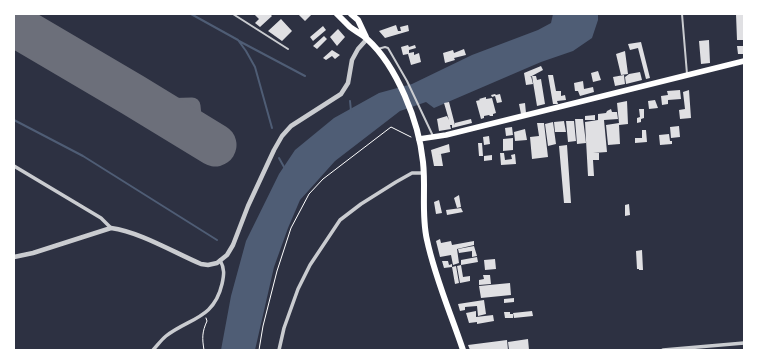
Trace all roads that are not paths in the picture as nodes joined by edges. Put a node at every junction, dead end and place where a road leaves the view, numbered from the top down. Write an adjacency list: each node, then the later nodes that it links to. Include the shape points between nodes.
1 (233, 14): 6 (lane)
2 (337, 14): 5 (main road)
3 (351, 14): 5 (main road, via 358,20)
4 (682, 14): 9 (lane)
5 (367, 38): 7 (main road); 16 (street, via 352,60 348,83 341,94 291,126 282,136 248,206 233,246)
6 (288, 49)
7 (377, 50): 10 (lane, via 388,48); 11 (main road, via 400,86)
8 (744, 61): 9 (main road)
9 (687, 76): 10 (main road)
10 (434, 137): 11 (main road)
11 (419, 139): 13 (main road)
12 (14, 166): 14 (street, via 101,218)
13 (424, 173): 19 (street, via 412,173 340,220 310,265 298,289); 20 (main road, via 426,240)
14 (111, 228): 15 (street); 16 (street, via 123,229 201,264 208,265)
15 (14, 257)
16 (220, 260): 18 (street, via 224,273 216,301 204,314 165,337)
17 (744, 343): 21 (street)
18 (153, 350)
19 (279, 350)
20 (463, 350)
21 (663, 350)

